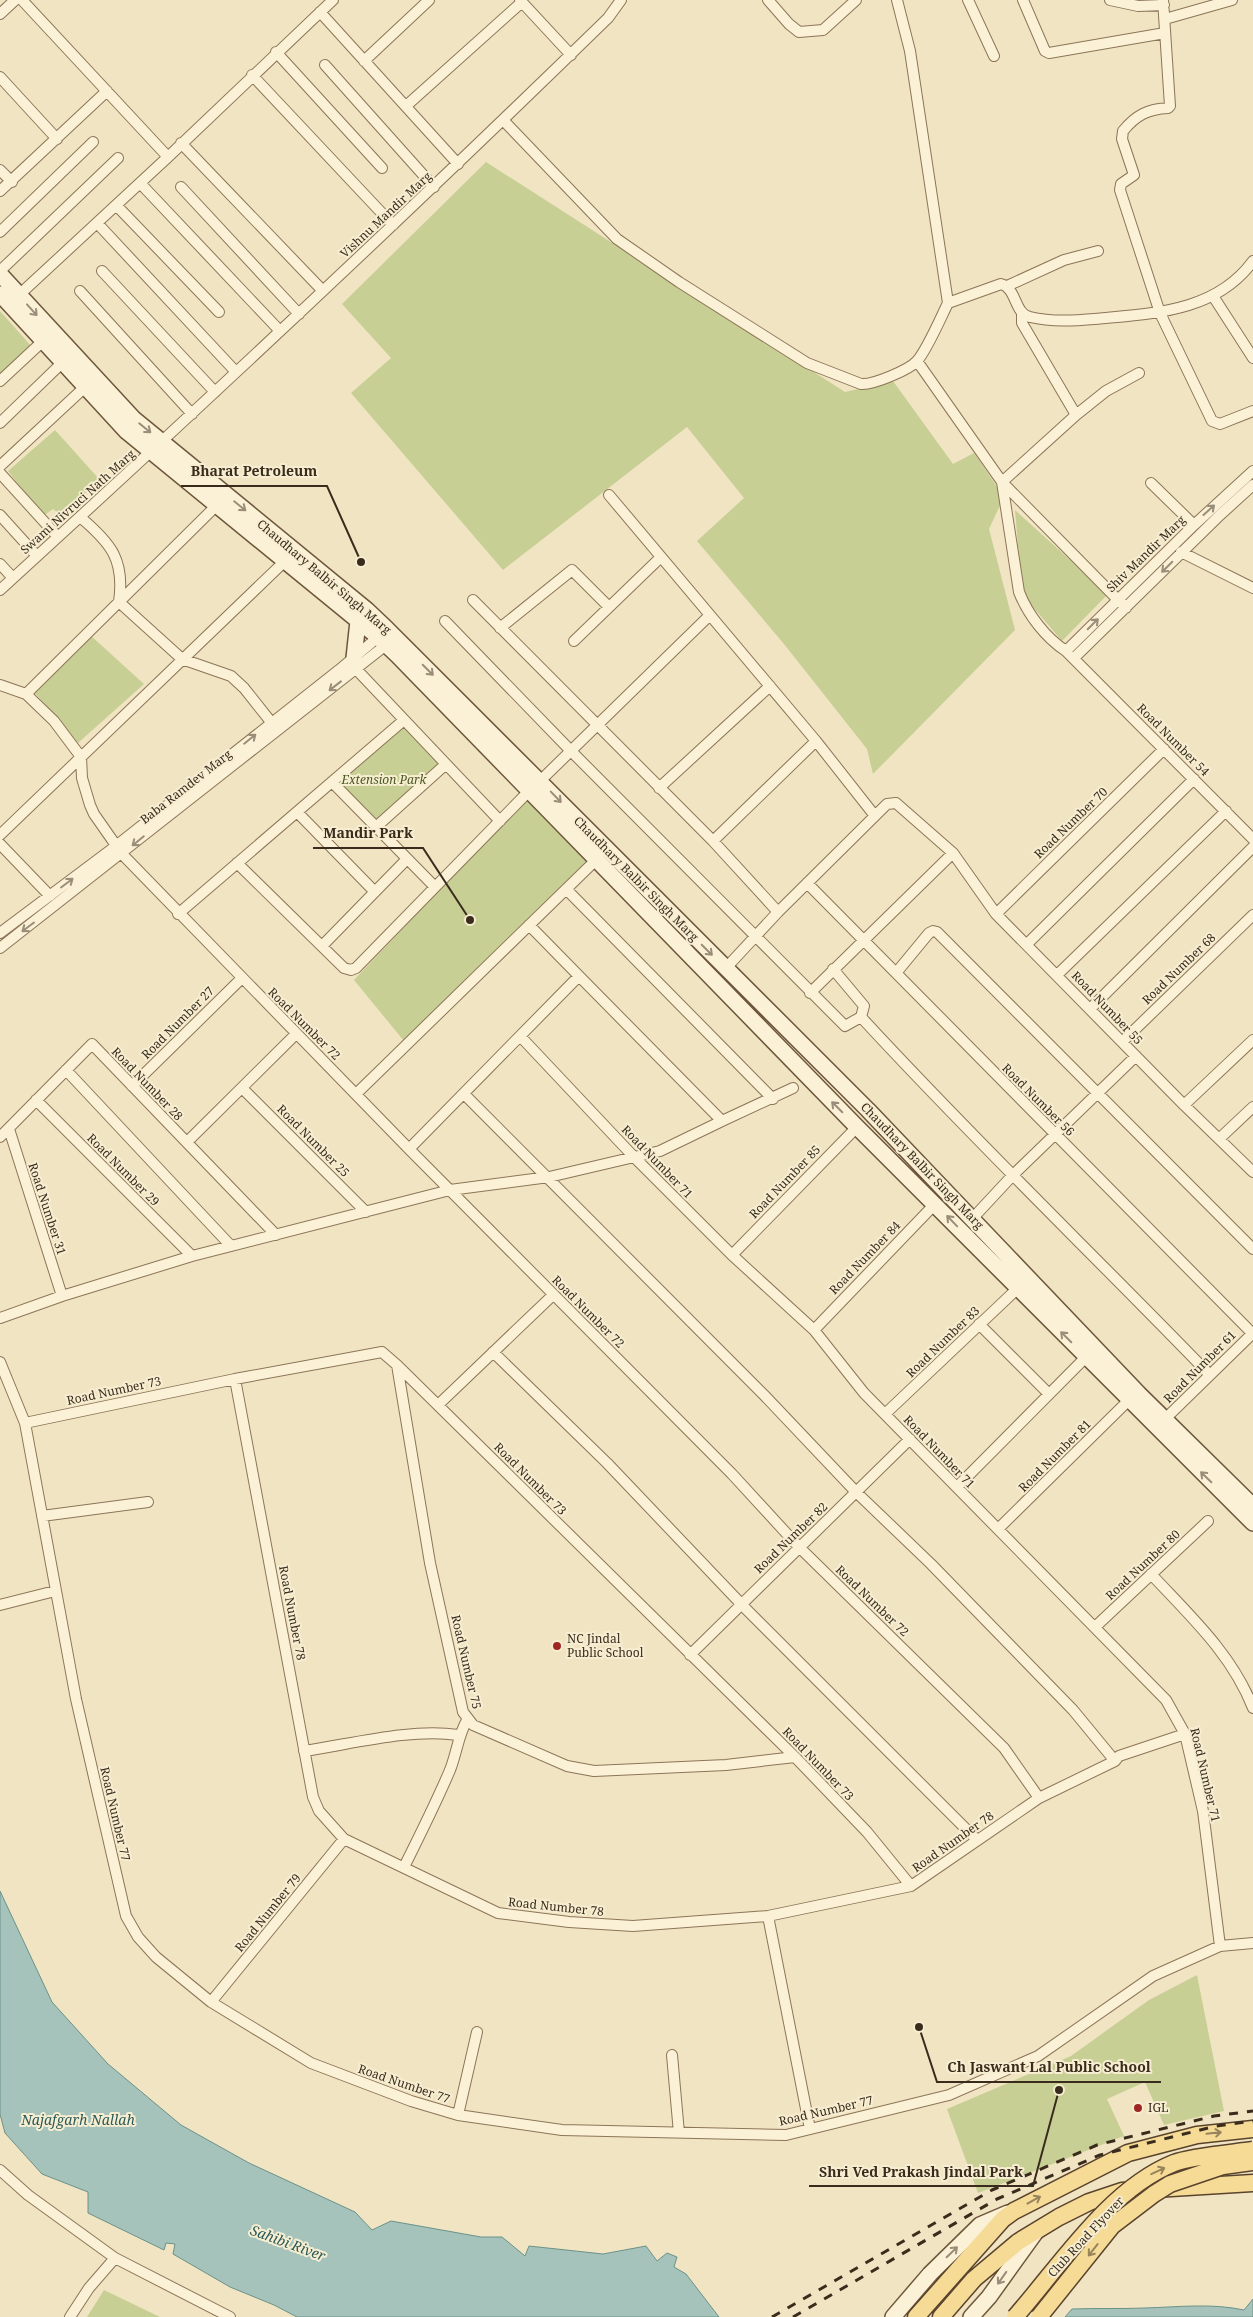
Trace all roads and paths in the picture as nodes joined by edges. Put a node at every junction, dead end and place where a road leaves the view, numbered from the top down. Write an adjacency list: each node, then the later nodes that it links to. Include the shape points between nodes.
1 (15, 0): 17 (street)
2 (22, 0): 27 (street)
3 (333, 0): 16 (street)
4 (429, 0): 23 (street)
5 (621, 0): 21 (street, Vishnu Mandir Marg, via 608,18)
6 (768, 0): 7 (street, via 800,32 823,30)
7 (856, 0)
8 (892, 0): 9 (street)
9 (897, 0): 57 (street, via 910,51)
10 (968, 0): 22 (street)
11 (1023, 0): 19 (street, via 1045,51 1049,53)
12 (1110, 0): 15 (street, via 1138,6)
13 (1232, 0): 18 (street)
14 (521, 1): 21 (street); 28 (street)
15 (1164, 3): 18 (street)
16 (320, 12): 20 (street); 23 (street)
17 (0, 14)
18 (1165, 19): 19 (street)
19 (1165, 33): 60 (street, via 1170,106 1142,114 1123,131 1122,139 1134,175 1120,187)
20 (276, 52): 25 (street); 36 (street)
21 (571, 54): 29 (street, Vishnu Mandir Marg)
22 (994, 56)
23 (364, 61): 28 (street)
24 (325, 65): 41 (street)
25 (252, 75): 32 (street); 45 (street)
26 (0, 77): 30 (street)
27 (106, 91): 30 (street); 33 (street)
28 (406, 106): 35 (street)
29 (503, 120): 35 (street, Vishnu Mandir Marg); 65 (street, via 618,239 806,363 861,384 869,384 879,382)
30 (57, 139): 38 (street)
31 (93, 142): 46 (street)
32 (181, 143): 33 (street); 53 (street)
33 (168, 157): 39 (street)
34 (118, 158): 50 (street)
35 (458, 164): 41 (street, Vishnu Mandir Marg)
36 (382, 168)
37 (0, 170): 38 (street)
38 (12, 182): 42 (street)
39 (140, 183): 43 (street); 62 (street)
40 (181, 187): 61 (street)
41 (434, 187): 45 (street, Vishnu Mandir Marg)
42 (0, 192)
43 (116, 205): 44 (street); 58 (street)
44 (97, 223): 55 (street); 67 (street)
45 (393, 225): 53 (street, Vishnu Mandir Marg)
46 (0, 232)
47 (1098, 251): 51 (street, via 1064,260)
48 (1252, 264): 56 (street)
49 (102, 271): 71 (street)
50 (0, 272): 55 (street, Chaudhary Balbir Singh Marg)
51 (1007, 286): 57 (street, via 1001,284); 59 (street)
52 (80, 290): 73 (street)
53 (323, 291): 61 (street, Vishnu Mandir Marg)
54 (0, 294): 63 (street, Chaudhary Balbir Singh Marg)
55 (19, 295): 76 (street, Chaudhary Balbir Singh Marg, one-way to 76)
56 (1214, 296): 60 (street, via 1185,308); 64 (street)
57 (948, 303): 65 (street)
58 (219, 312)
59 (1022, 313): 60 (street, via 1029,317 1067,321); 74 (street, via 1022,323)
60 (1160, 313): 72 (street, via 1212,421 1220,424)
61 (299, 314): 62 (street, Vishnu Mandir Marg)
62 (280, 331): 67 (street, Vishnu Mandir Marg)
63 (44, 341): 66 (street, Chaudhary Balbir Singh Marg); 69 (street)
64 (1253, 358)
65 (917, 361): 80 (street)
66 (63, 362): 70 (street, Chaudhary Balbir Singh Marg); 75 (street)
67 (236, 372): 71 (street, Vishnu Mandir Marg)
68 (1139, 374): 74 (street, via 1106,391)
69 (0, 381)
70 (85, 387): 76 (street, Chaudhary Balbir Singh Marg, via 126,431); 77 (street)
71 (216, 392): 73 (street, Vishnu Mandir Marg)
72 (1253, 411)
73 (192, 414): 76 (street, Vishnu Mandir Marg)
74 (1076, 415): 80 (street)
75 (0, 424)
76 (157, 447): 84 (street, Chaudhary Balbir Singh Marg); 86 (street, Swami Nivruci Nath Marg); 106 (street, Chaudhary Balbir Singh Marg, one-way to 106, via 367,610)
77 (0, 466)
78 (1253, 471): 87 (street, Shiv Mandir Marg, one-way to 78)
79 (0, 473): 88 (street)
80 (1002, 482): 98 (street); 108 (street, Road Number 54, via 1019,592 1056,644)
81 (1151, 484): 87 (street)
82 (1253, 486): 89 (street)
83 (609, 495): 91 (street)
84 (217, 506): 92 (street, Chaudhary Balbir Singh Marg); 99 (street)
85 (0, 515): 90 (street)
86 (80, 517): 88 (street, Swami Nivruci Nath Marg); 99 (street, via 102,535 113,551 122,582)
87 (1194, 525): 98 (street, Shiv Mandir Marg)
88 (58, 537): 90 (street, Swami Nivruci Nath Marg)
89 (1182, 552): 95 (street); 101 (street, one-way to 101)
90 (38, 556): 94 (street, Swami Nivruci Nath Marg)
91 (660, 557): 100 (street); 102 (street)
92 (285, 560): 103 (street, Chaudhary Balbir Singh Marg); 109 (street)
93 (0, 564): 94 (street)
94 (13, 578): 96 (street, Swami Nivruci Nath Marg)
95 (1253, 588)
96 (0, 590)
97 (473, 600): 105 (street)
98 (1117, 600): 101 (street); 108 (street, Shiv Mandir Marg, one-way to 98)
99 (119, 602): 109 (street); 113 (street)
100 (609, 607): 105 (street, via 572,570); 107 (street)
101 (1126, 608): 108 (street)
102 (710, 615): 112 (street); 116 (street)
103 (358, 621): 106 (street, Chaudhary Balbir Singh Marg); 110 (street)
104 (444, 621): 119 (street)
105 (500, 628): 116 (street)
106 (386, 637): 110 (street, Baba Ramdev Marg); 124 (street, Chaudhary Balbir Singh Marg)
107 (574, 641)
108 (1070, 655): 118 (street, Road Number 54)
109 (182, 659): 115 (street, via 231,676); 120 (street)
110 (355, 664): 114 (street); 115 (street, Baba Ramdev Marg); 136 (street, Baba Ramdev Marg, one-way to 136)
111 (0, 685): 113 (street)
112 (770, 686): 117 (street); 125 (street)
113 (26, 694): 120 (street, via 54,721)
114 (404, 720): 121 (street); 123 (street)
115 (271, 722): 136 (street, Baba Ramdev Marg, one-way to 115)
116 (597, 726): 119 (street); 125 (street)
117 (816, 741): 128 (street); 133 (street)
118 (1164, 749): 122 (street, Road Number 54); 148 (street, Road Number 70)
119 (571, 751): 124 (street); 152 (street)
120 (81, 757): 131 (street); 136 (street, Road Number 72, via 82,778 90,805)
121 (446, 764): 129 (street); 130 (street)
122 (1194, 779): 126 (street, Road Number 54); 154 (street)
123 (332, 782): 127 (street); 130 (street)
124 (535, 785): 129 (street); 139 (street, Chaudhary Balbir Singh Marg); 157 (street, Chaudhary Balbir Singh Marg, one-way to 157)
125 (659, 788): 133 (street)
126 (1226, 811): 132 (street, Road Number 54); 160 (street)
127 (297, 812): 140 (street); 144 (street)
128 (874, 816): 137 (street, Road Number 55, via 887,804 896,803); 141 (street)
129 (500, 821): 142 (street)
130 (376, 827): 138 (street)
131 (0, 835)
132 (1253, 839)
133 (713, 841): 146 (street)
134 (0, 844): 145 (street)
135 (1253, 847): 164 (street)
136 (119, 850): 145 (street, Baba Ramdev Marg, one-way to 136); 147 (street, Road Number 72); 156 (street, Baba Ramdev Marg, one-way to 156)
137 (953, 854): 148 (street, Road Number 55); 153 (street)
138 (407, 858): 142 (street); 144 (street)
139 (596, 860): 143 (street); 183 (street, Chaudhary Balbir Singh Marg, one-way to 139)
140 (238, 863): 147 (street); 155 (street)
141 (807, 883): 146 (street); 153 (street, Road Number 56)
142 (435, 887): 155 (street, via 356,968 344,968)
143 (567, 890): 150 (street); 178 (street)
144 (375, 892): 155 (street)
145 (50, 896): 151 (street, Baba Ramdev Marg)
146 (778, 912): 152 (street)
147 (178, 914): 162 (street, Road Number 72)
148 (996, 914): 154 (street, Road Number 55)
149 (1253, 915): 169 (street, Road Number 68)
150 (529, 925): 161 (street); 176 (street)
151 (0, 933)
152 (755, 937): 157 (street); 163 (street)
153 (863, 940): 158 (street); 159 (street, Road Number 56)
154 (1026, 944): 160 (street, Road Number 55)
155 (322, 946)
156 (0, 948)
157 (726, 969): 197 (street, Chaudhary Balbir Singh Marg)
158 (833, 969): 163 (street); 165 (street, via 863,1004)
159 (896, 974): 175 (street, via 929,933 937,932); 185 (street, Road Number 56)
160 (1057, 975): 164 (street, Road Number 55)
161 (579, 976): 167 (street); 182 (street)
162 (242, 978): 166 (street, Road Number 72); 172 (street, Road Number 27)
163 (810, 993): 165 (street, via 846,1026)
164 (1090, 1009): 169 (street, Road Number 55)
165 (861, 1017): 192 (street)
166 (296, 1034): 173 (street); 176 (street, Road Number 72)
167 (520, 1036): 177 (street); 190 (street, Road Number 71)
168 (1253, 1040): 180 (street)
169 (1122, 1042): 170 (street, Road Number 55)
170 (1136, 1056): 175 (street); 180 (street, Road Number 55)
171 (66, 1070): 172 (street, Road Number 28, via 92,1044); 179 (street, Road Number 28); 199 (street)
172 (132, 1086): 188 (street, Road Number 28)
173 (242, 1088): 188 (street); 196 (street, Road Number 25)
174 (793, 1088): 178 (street)
175 (1098, 1093): 185 (street); 200 (street)
176 (356, 1094): 189 (street, Road Number 72)
177 (464, 1094): 189 (street); 193 (street)
178 (773, 1099): 182 (street)
179 (36, 1100): 184 (street, Road Number 28); 202 (street, Road Number 29)
180 (1184, 1105): 187 (street, Road Number 55)
181 (1253, 1107): 187 (street)
182 (722, 1121): 190 (street, via 660,1151)
183 (857, 1127): 195 (street, Chaudhary Balbir Singh Marg); 201 (street, Road Number 85)
184 (9, 1129): 186 (street, Road Number 28); 205 (street, Road Number 31)
185 (1054, 1134): 192 (street); 209 (street, Road Number 56)
186 (0, 1138)
187 (1219, 1139): 191 (street, Road Number 55)
188 (187, 1142): 198 (street, Road Number 28)
189 (409, 1149): 194 (street, Road Number 72)
190 (634, 1157): 193 (street); 201 (street, Road Number 71)
191 (1253, 1172)
192 (1012, 1176): 197 (street); 214 (street)
193 (549, 1177): 194 (street); 225 (street)
194 (450, 1190): 196 (street); 204 (street, Road Number 72)
195 (935, 1204): 203 (street, Chaudhary Balbir Singh Marg, one-way to 195); 208 (street, Road Number 84)
196 (366, 1212): 198 (street)
197 (972, 1219): 220 (street, Chaudhary Balbir Singh Marg)
198 (276, 1235): 199 (street)
199 (231, 1246): 202 (street)
200 (1253, 1248)
201 (732, 1255): 208 (street, Road Number 71)
202 (192, 1256): 205 (street)
203 (1018, 1288): 207 (street, Road Number 83); 211 (street, Chaudhary Balbir Singh Marg, one-way to 203)
204 (553, 1294): 210 (street); 232 (street, Road Number 72, via 732,1474)
205 (62, 1296): 206 (street)
206 (0, 1318)
207 (980, 1324): 216 (street); 219 (street, Road Number 83)
208 (814, 1330): 219 (street, Road Number 71)
209 (1253, 1333): 214 (street, Road Number 61)
210 (493, 1352): 218 (street); 235 (street, via 607,1463)
211 (1086, 1357): 216 (street); 217 (street, Chaudhary Balbir Singh Marg)
212 (0, 1362): 221 (street, Road Number 77)
213 (397, 1365): 215 (street, Road Number 73, via 377,1352); 218 (street, Road Number 73); 240 (street, Road Number 75, via 430,1563)
214 (1210, 1376): 220 (street, Road Number 61)
215 (235, 1378): 221 (street, Road Number 73); 243 (street, Road Number 78)
216 (1049, 1394): 223 (street)
217 (1129, 1400): 224 (street, Chaudhary Balbir Singh Marg, one-way to 217); 231 (street, Road Number 81)
218 (438, 1405): 238 (street, Road Number 73)
219 (885, 1414): 222 (street, Road Number 71)
220 (1166, 1419): 224 (street, Chaudhary Balbir Singh Marg)
221 (26, 1422): 228 (street, Road Number 77)
222 (910, 1439): 223 (street, Road Number 71); 225 (street, Road Number 82)
223 (957, 1487): 231 (street, Road Number 71)
224 (1227, 1489): 227 (street, Chaudhary Balbir Singh Marg); 230 (street, Chaudhary Balbir Singh Marg)
225 (856, 1492): 232 (street, Road Number 82); 245 (street, via 1073,1710)
226 (148, 1502): 228 (street)
227 (1253, 1506)
228 (42, 1516): 234 (street, Road Number 77)
229 (1208, 1521): 233 (street, Road Number 80)
230 (1253, 1523)
231 (998, 1530): 237 (street, Road Number 71)
232 (799, 1547): 235 (street, Road Number 82); 246 (street, Road Number 72, via 1004,1748)
233 (1151, 1574): 237 (street, Road Number 80); 239 (street, via 1224,1653)
234 (55, 1591): 236 (street); 254 (street, Road Number 77, via 76,1699 126,1916 138,1937 156,1957)
235 (741, 1604): 238 (street, Road Number 82); 248 (street)
236 (0, 1605)
237 (1094, 1627): 241 (street, Road Number 71, via 1166,1700)
238 (690, 1655): 244 (street, Road Number 73)
239 (1253, 1708)
240 (468, 1720): 242 (street); 244 (street, Road Number 75, via 567,1766 594,1771 726,1765)
241 (1185, 1734): 245 (street, Road Number 78); 253 (street, Road Number 71, via 1203,1811)
242 (458, 1736): 243 (street, via 442,1733 393,1737); 249 (street, via 458,1749 434,1810)
243 (304, 1751): 247 (street, Road Number 78, via 319,1811)
244 (795, 1757): 250 (street, Road Number 73, via 867,1832)
245 (1115, 1760): 246 (street, Road Number 78)
246 (1039, 1798): 248 (street, Road Number 78)
247 (344, 1839): 249 (street, Road Number 78); 254 (street, Road Number 79)
248 (977, 1840): 250 (street, Road Number 78)
249 (404, 1867): 251 (street, Road Number 78, via 498,1913 633,1926)
250 (911, 1886): 251 (street, Road Number 78)
251 (768, 1916): 259 (street)
252 (1253, 1943): 253 (street, Road Number 77)
253 (1220, 1946): 259 (street, Road Number 77, via 1153,1976 1038,2056 948,2095)
254 (211, 2002): 257 (street, Road Number 77, via 311,2063)
255 (477, 2032): 257 (street)
256 (672, 2055): 260 (street)
257 (458, 2116): 260 (street, Road Number 77, via 562,2130)
258 (1253, 2129): 265 (main road, one-way to 258, via 1128,2154 1197,2135)
259 (810, 2130): 260 (street, Road Number 77, via 786,2136)
260 (679, 2133)
261 (1253, 2150): 274 (main road, Club Road Flyover, one-way to 261, bridge, via 1087,2232 1150,2174 1176,2162)
262 (1253, 2162): 275 (main road, Club Road Flyover, one-way to 275, bridge, via 1223,2166 1184,2178 1148,2198 1112,2226)
263 (0, 2170): 267 (street, via 28,2195)
264 (1253, 2183): 266 (main road, via 1122,2191 1089,2202)
265 (1014, 2211): 270 (street, one-way to 265, via 980,2225); 271 (main road, via 1003,2219)
266 (1036, 2231): 272 (main road, via 974,2279); 273 (street, one-way to 273)
267 (115, 2258): 268 (street); 269 (street)
268 (70, 2317)
269 (230, 2317)
270 (893, 2317)
271 (916, 2317)
272 (941, 2317)
273 (971, 2317)
274 (1015, 2317)
275 (1039, 2317)

